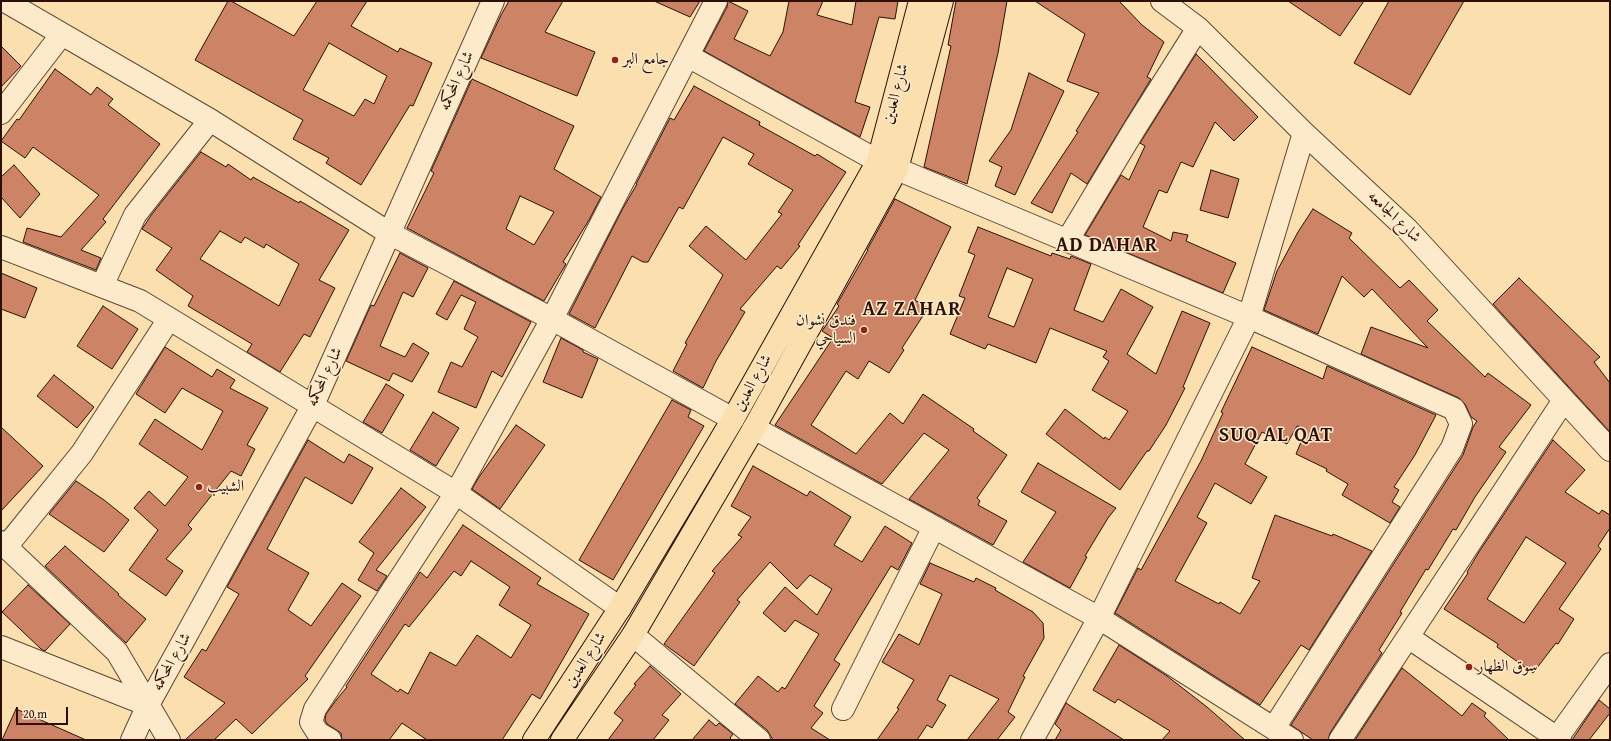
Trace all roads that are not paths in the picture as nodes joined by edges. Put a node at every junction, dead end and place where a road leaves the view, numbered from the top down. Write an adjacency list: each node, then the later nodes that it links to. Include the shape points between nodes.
1 (493, 1): 14 (street, شارع المحكمه)
2 (716, 1): 9 (street)
3 (920, 1): 13 (main road, شارع العدين)
4 (942, 1): 13 (main road, شارع العدين)
5 (1162, 1): 7 (street, شارع الجامعه)
6 (15, 4): 8 (street)
7 (1198, 28): 12 (street, شارع الجامعه); 15 (street)
8 (62, 34): 10 (street); 11 (street)
9 (688, 56): 13 (street); 20 (street)
10 (1, 113)
11 (210, 120): 14 (street); 17 (street, via 135,215)
12 (1304, 133): 18 (street); 21 (street, شارع الجامعه, via 1407,229)
13 (888, 165): 15 (street); 23 (main road, شارع العدين); 24 (main road, شارع العدين)
14 (389, 233): 20 (street); 22 (street, شارع المحكمه)
15 (1067, 241): 18 (street)
16 (1, 247): 17 (street)
17 (102, 286): 19 (street, via 140,301)
18 (1249, 317): 30 (street); 37 (street, via 1454,409 1461,424 1452,448)
19 (170, 319): 22 (street); 28 (street, via 82,453)
20 (552, 319): 23 (street); 26 (street)
21 (1564, 400): 25 (street, شارع الجامعه); 32 (street)
22 (312, 405): 26 (street); 35 (street, شارع المحكمه)
23 (733, 419): 29 (main road, شارع العدين)
24 (754, 428): 27 (street); 31 (main road, شارع العدين)
25 (1610, 450)
26 (456, 493): 29 (street); 41 (street, via 315,708 311,722 318,733)
27 (934, 527): 30 (street); 36 (street)
28 (3, 544): 35 (street, via 117,652)
29 (620, 608): 42 (main road, شارع العدين)
30 (1099, 618): 37 (street); 45 (street)
31 (633, 635): 43 (main road, شارع العدين); 44 (street)
32 (1408, 637): 38 (street); 47 (street)
33 (1, 647): 35 (street)
34 (1610, 664): 38 (street)
35 (148, 705): 39 (street, شارع المحكمه); 40 (street)
36 (843, 709)
37 (1274, 728): 46 (street)
38 (1559, 739)
39 (132, 740)
40 (169, 740)
41 (330, 740)
42 (534, 740)
43 (562, 740)
44 (759, 740)
45 (1032, 740)
46 (1292, 740)
47 (1340, 740)

